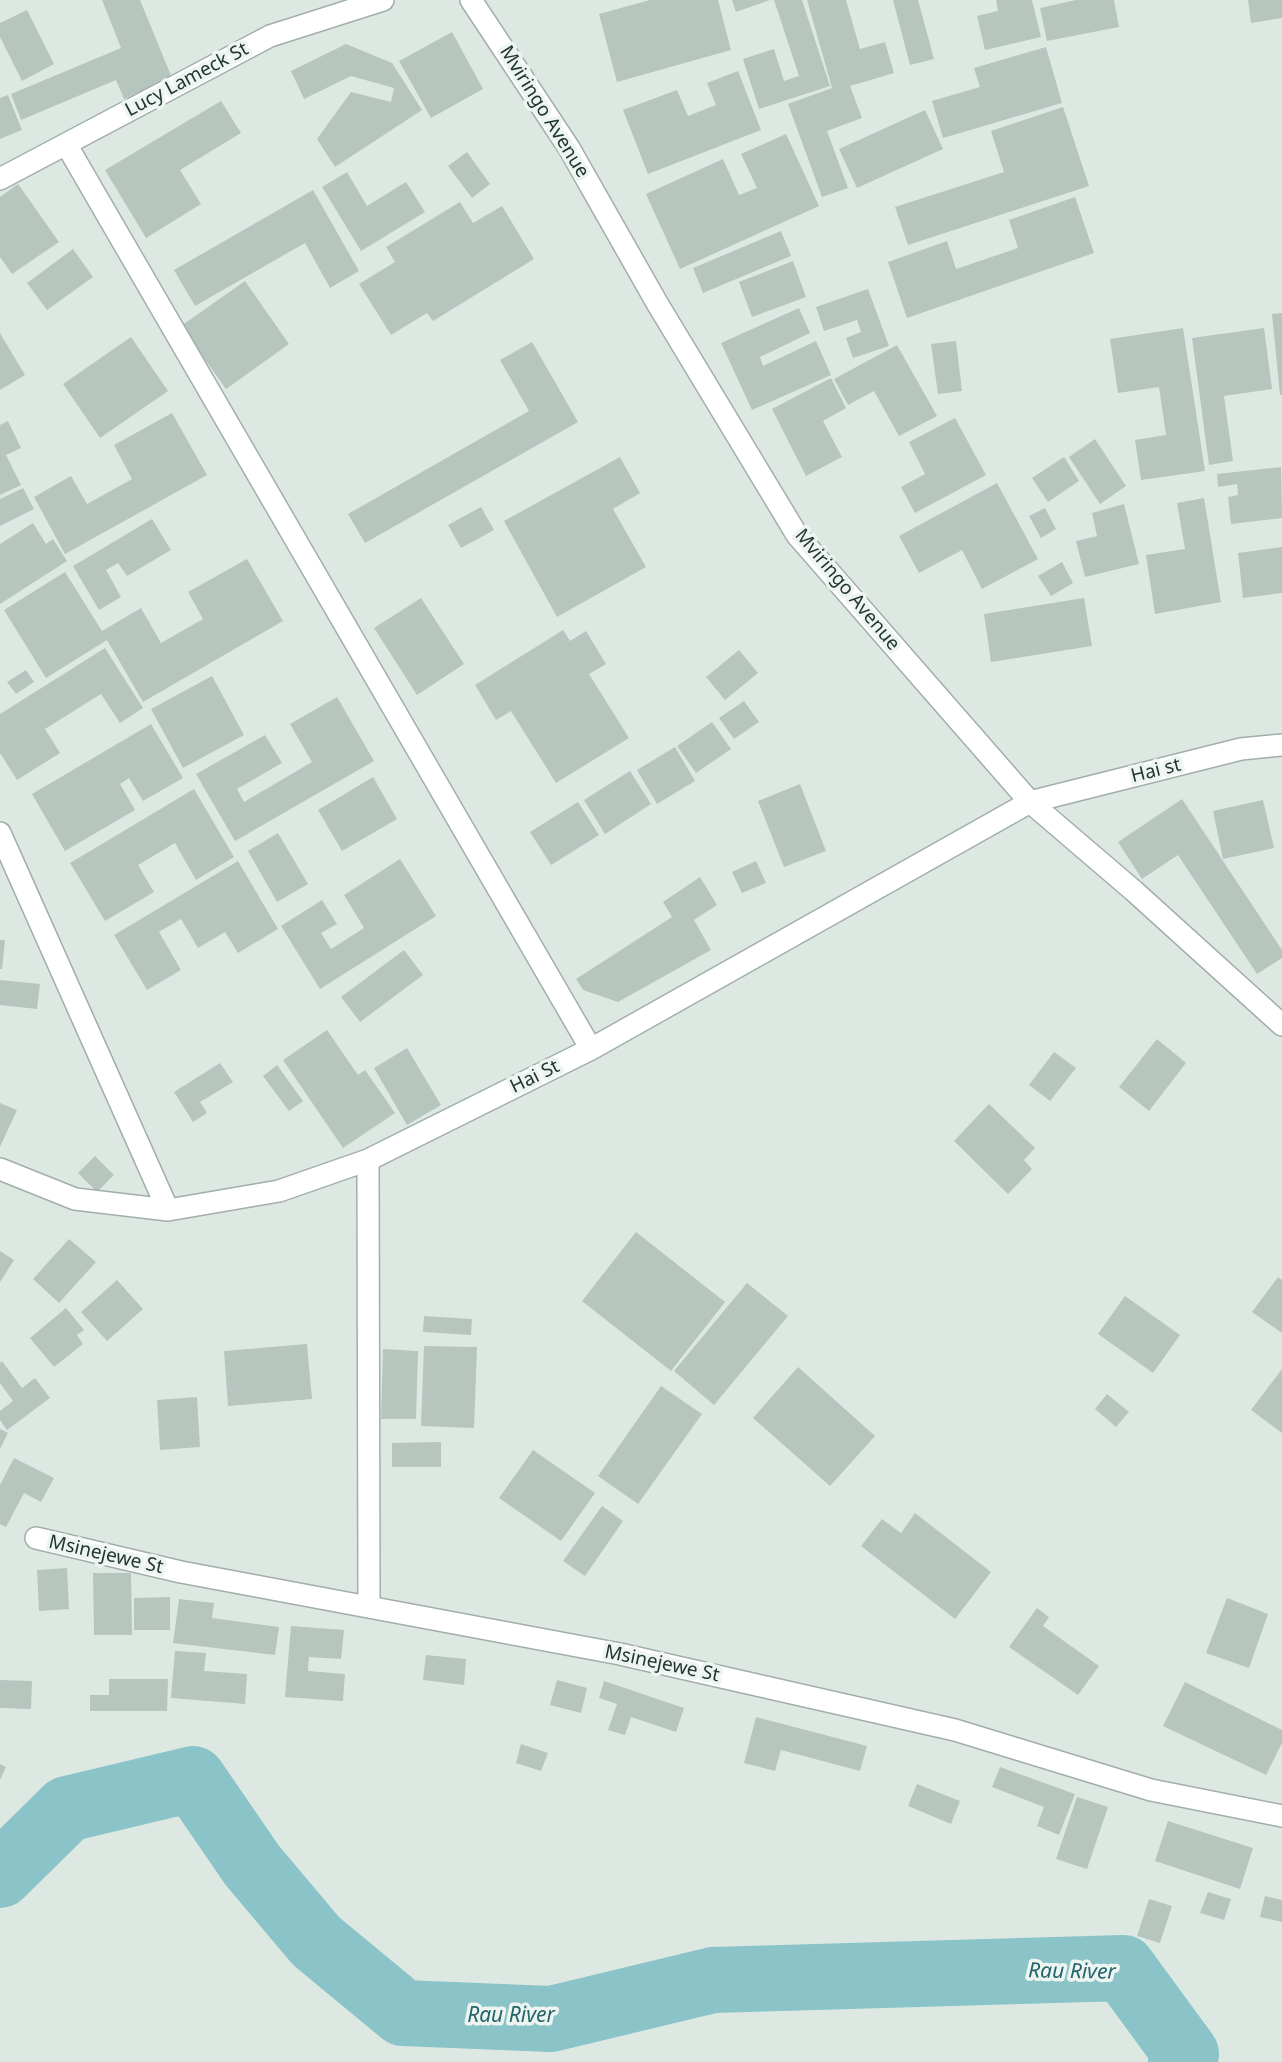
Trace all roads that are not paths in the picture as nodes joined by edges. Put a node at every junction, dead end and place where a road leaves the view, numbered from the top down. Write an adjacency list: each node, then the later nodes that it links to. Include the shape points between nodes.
1 (383, 0): 3 (street, Lucy Lameck St, via 270,36)
2 (471, 0): 6 (street, Mviringo Avenue, via 569,148 797,536)
3 (66, 144): 4 (street, Lucy Lameck St); 9 (street)
4 (0, 179)
5 (1282, 745): 6 (street, Hai st, via 1241,750)
6 (1030, 802): 8 (street, Mviringo Avenue); 9 (street, Hai St)
7 (0, 833): 12 (street)
8 (1282, 1026)
9 (591, 1049): 10 (street, Hai St)
10 (368, 1160): 12 (street, Hai St, via 279,1191); 14 (street)
11 (0, 1169): 12 (street, Hai St, via 75,1199)
12 (168, 1210)
13 (36, 1538): 14 (street, Msinejewe St, via 181,1573)
14 (369, 1607): 15 (street, Msinejewe St, via 620,1654 942,1727 1151,1790)
15 (1282, 1816)

